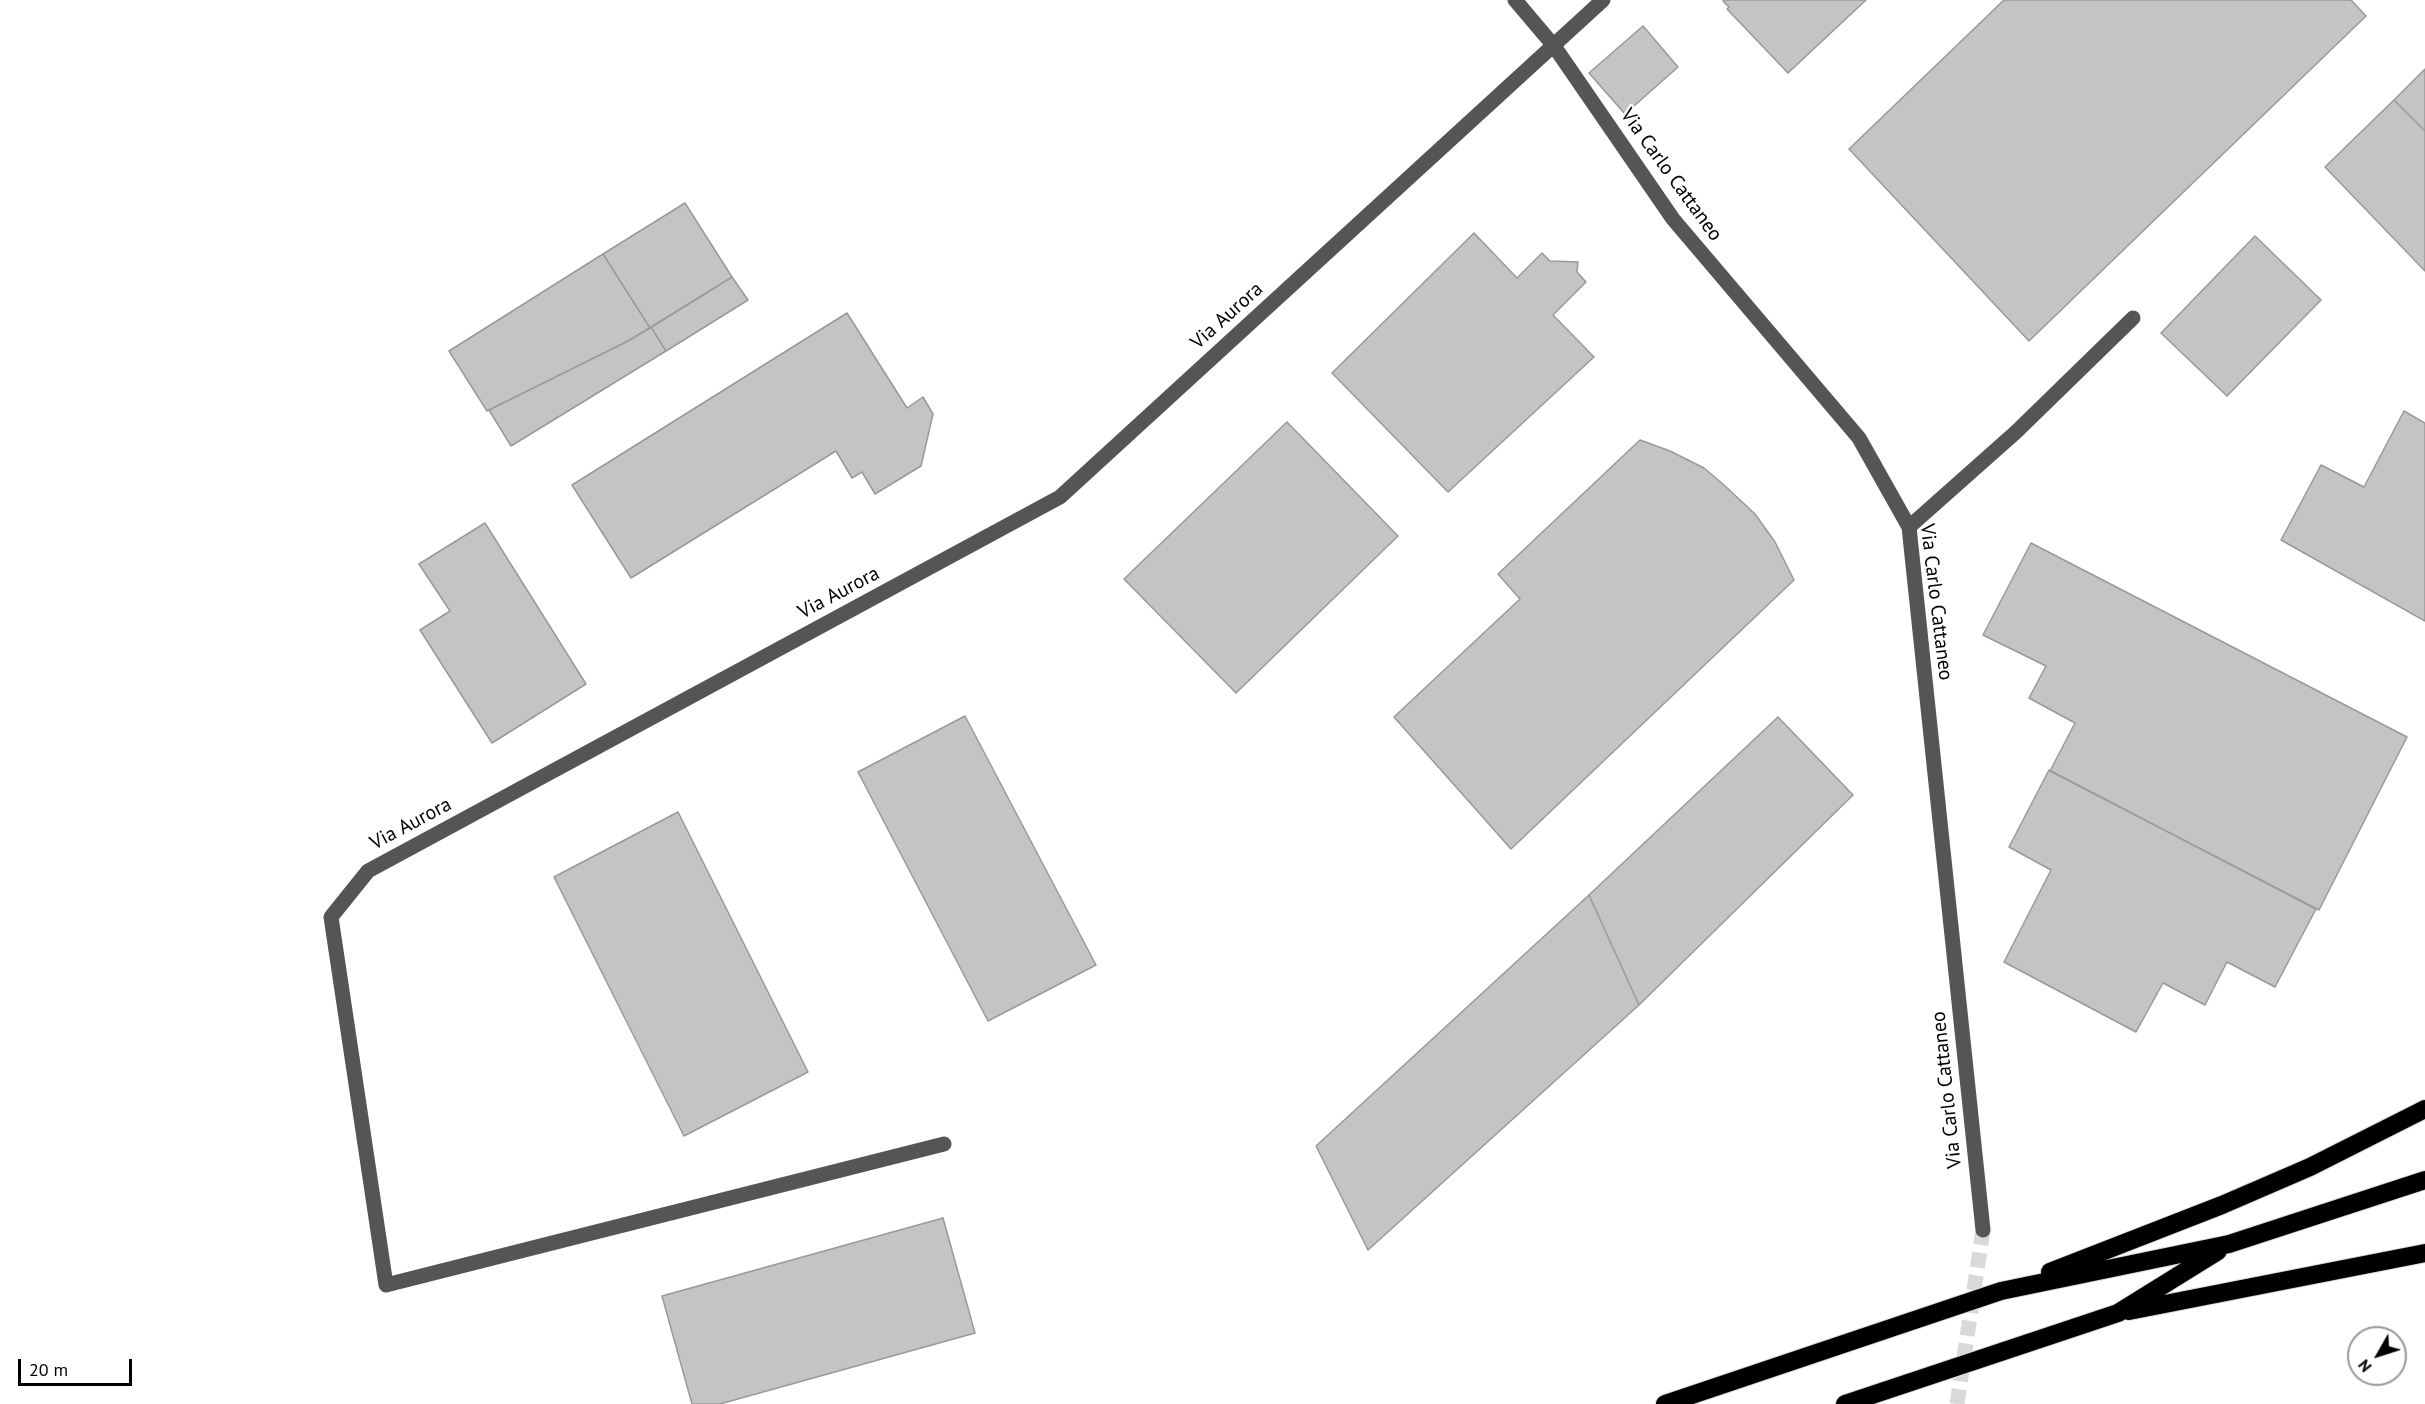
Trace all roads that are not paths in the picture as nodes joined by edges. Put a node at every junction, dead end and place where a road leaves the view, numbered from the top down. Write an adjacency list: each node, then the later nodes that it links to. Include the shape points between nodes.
1 (1515, 0): 3 (street, Via Carlo Cattaneo)
2 (1603, 0): 3 (street, Via Aurora)
3 (1554, 46): 5 (street, Via Carlo Cattaneo, via 1673,219 1859,438); 7 (street, Via Aurora, via 1060,498 368,871 331,916 386,1284)
4 (2133, 318): 5 (street, via 2016,432)
5 (1909, 527): 9 (street, Via Carlo Cattaneo)
6 (2425, 1109): 12 (highway, via 2310,1167 2223,1205)
7 (944, 1144)
8 (2425, 1180): 10 (highway)
9 (1983, 1230)
10 (2229, 1244): 12 (highway); 13 (highway)
11 (2425, 1253): 13 (highway)
12 (2001, 1291): 14 (highway)
13 (2118, 1314): 15 (highway)
14 (1665, 1404)
15 (1845, 1404)

